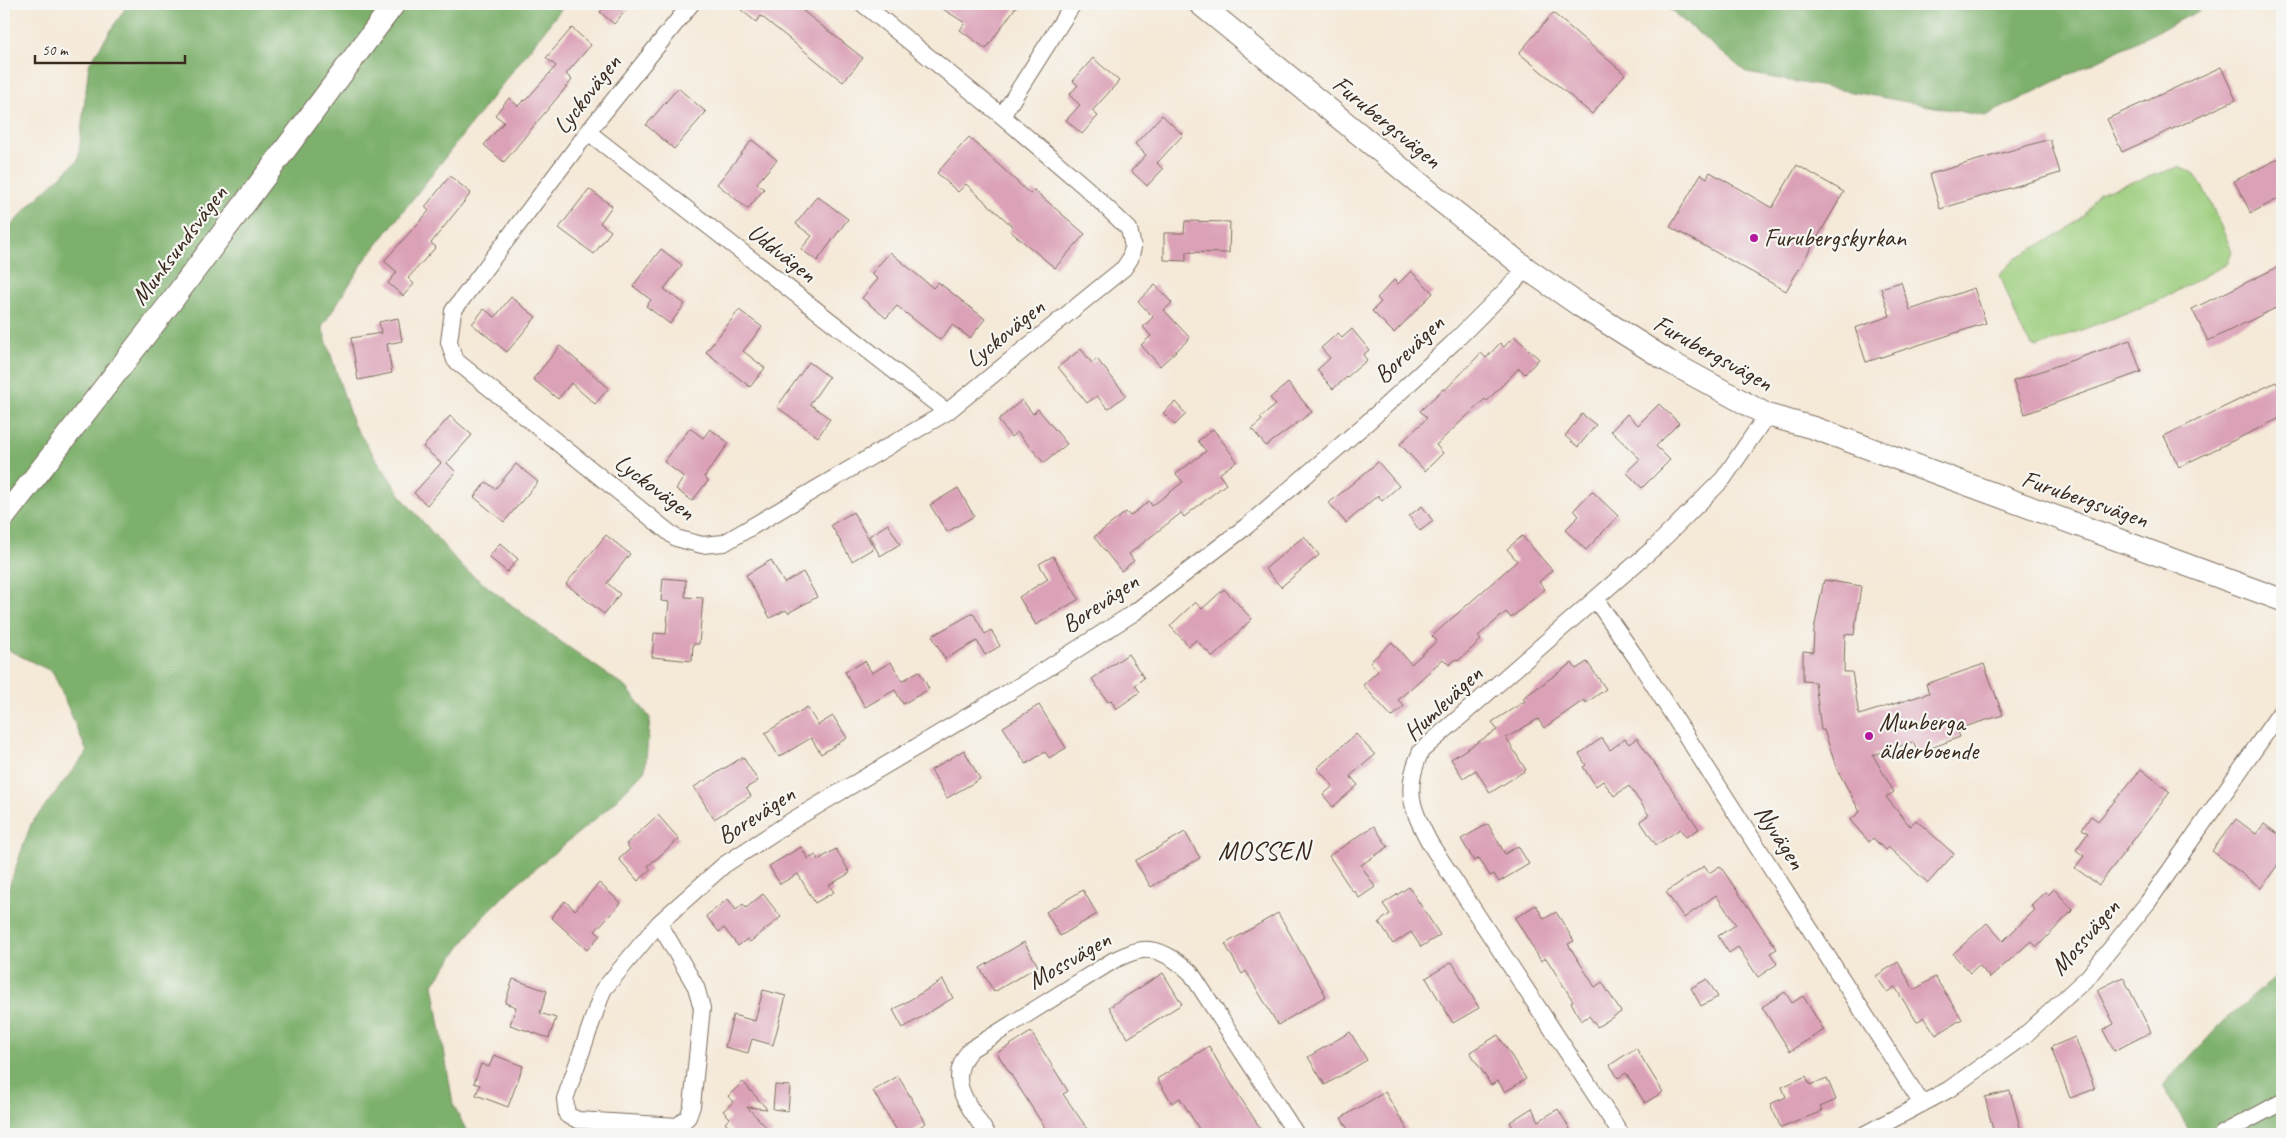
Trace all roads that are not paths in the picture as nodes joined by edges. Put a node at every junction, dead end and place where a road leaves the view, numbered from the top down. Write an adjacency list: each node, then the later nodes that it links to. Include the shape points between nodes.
1 (394, 4): 11 (street, Munksundsvägen, via 171,302)
2 (691, 4): 7 (street, Lyckovägen)
3 (863, 4): 6 (street, Lyckovägen)
4 (1073, 4): 6 (street)
5 (1200, 4): 8 (street, Furubergsvägen)
6 (1002, 116): 9 (street, Lyckovägen, via 1130,230 1130,259 1124,268)
7 (588, 132): 9 (street, Uddvägen); 9 (street, Lyckovägen, via 453,311 449,342 455,360 676,538 702,545 724,543)
8 (1527, 269): 10 (street, Furubergsvägen, via 1624,335); 15 (street, Borevägen, via 1369,421 1248,525 1135,612 1026,682 785,825 724,865)
9 (946, 412)
10 (1767, 415): 12 (street, Humlevägen, via 1723,479); 13 (street, Furubergsvägen, via 1814,428)
11 (4, 517)
12 (1596, 600): 17 (street, Nyvägen); 20 (street, Humlevägen, via 1421,751 1412,770 1411,794 1416,816 1431,845)
13 (2282, 600)
14 (2282, 710): 17 (street, Mossvägen, via 2148,902 2088,977 2024,1036 1948,1090)
15 (659, 923): 15 (street, Borevägen, via 603,990 565,1099 567,1115 578,1120 678,1126 688,1118 702,1008 696,987)
16 (2282, 1102): 22 (street)
17 (1922, 1104): 21 (street, Mossvägen)
18 (987, 1134): 19 (street, Mossvägen, via 961,1092 958,1074 961,1060 970,1050 1114,960 1139,950 1160,952 1177,960 1191,973)
19 (1296, 1134)
20 (1621, 1134)
21 (1865, 1134)
22 (2222, 1134)

